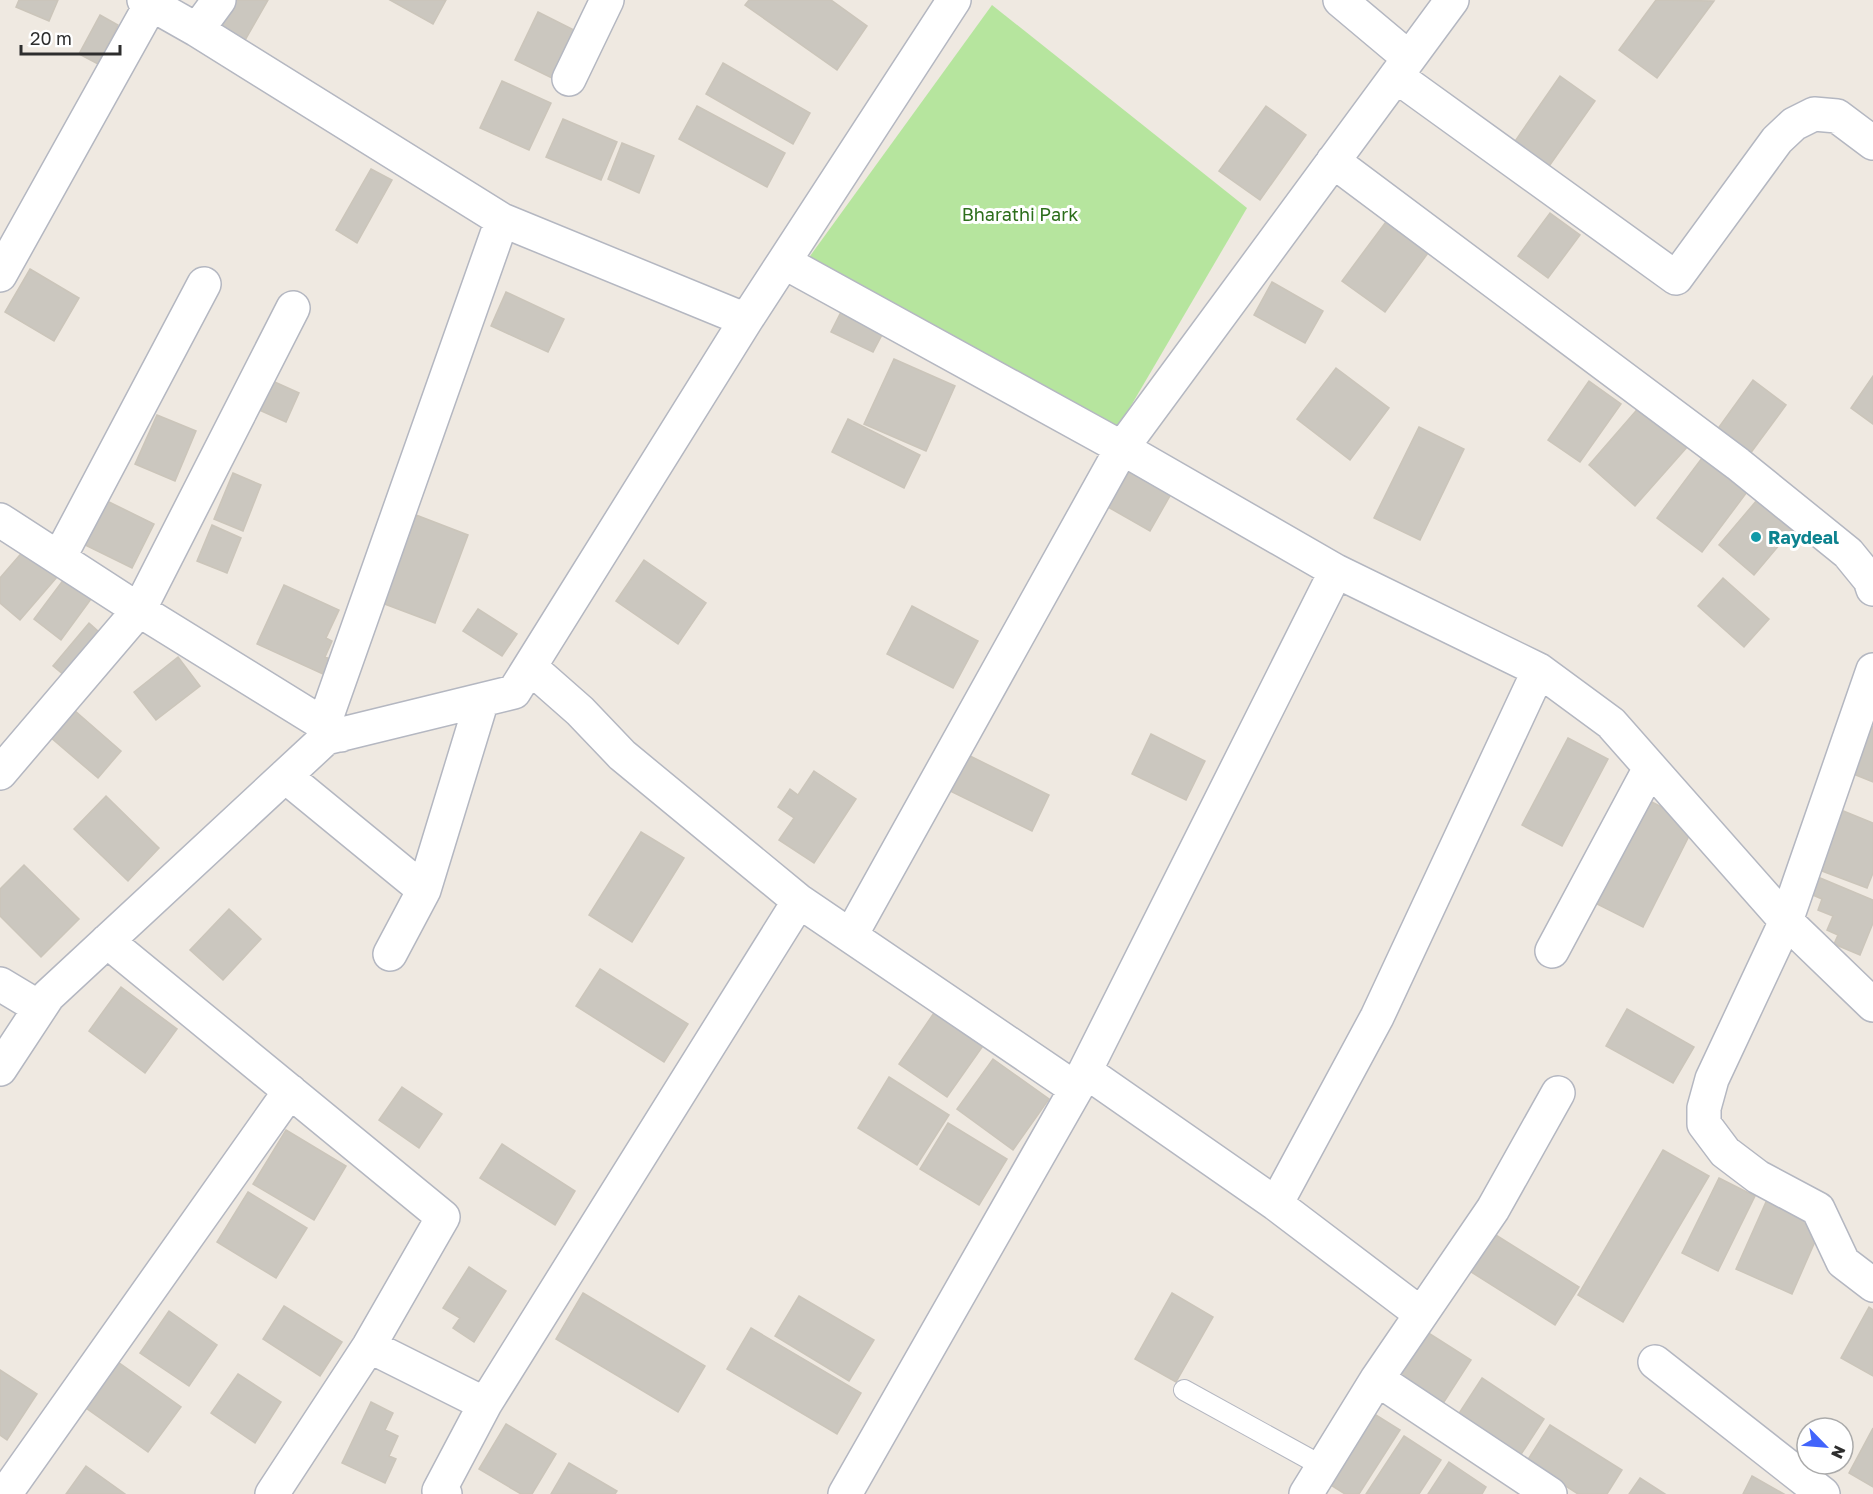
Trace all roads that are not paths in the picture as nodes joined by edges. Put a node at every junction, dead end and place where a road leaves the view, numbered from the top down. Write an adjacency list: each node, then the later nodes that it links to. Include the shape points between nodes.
1 (219, 0): 7 (street)
2 (607, 0): 9 (street)
3 (954, 0): 13 (street)
4 (1340, 0): 8 (street)
5 (1452, 0): 8 (street)
6 (147, 2): 7 (street); 14 (street)
7 (197, 30): 12 (street)
8 (1402, 67): 10 (street, via 1676,278 1777,140 1794,124 1814,114 1837,116); 11 (street)
9 (569, 79)
10 (1873, 143)
11 (1333, 161): 18 (street); 22 (street, via 1738,464 1848,553)
12 (502, 220): 17 (street); 28 (street)
13 (784, 262): 17 (street); 18 (street)
14 (0, 275)
15 (204, 284): 20 (street)
16 (293, 308): 23 (street)
17 (746, 320): 24 (street)
18 (1122, 448): 21 (street); 35 (street)
19 (0, 520): 20 (street)
20 (59, 558): 23 (street)
21 (1336, 571): 25 (street); 43 (street)
22 (1873, 589)
23 (139, 610): 28 (street); 30 (street)
24 (530, 667): 27 (street, via 514,692); 33 (street, via 622,755)
25 (1539, 670): 29 (street, via 1611,723); 46 (street, via 1377,1017)
26 (1873, 670): 34 (street)
27 (482, 700): 28 (street); 32 (street)
28 (332, 729): 31 (street)
29 (1650, 768): 34 (street); 37 (street)
30 (0, 773)
31 (285, 776): 32 (street); 36 (street)
32 (424, 890): 38 (street)
33 (799, 901): 35 (street); 53 (street)
34 (1786, 921): 40 (street); 47 (street, via 1712,1079 1704,1124 1733,1159 1818,1209 1843,1262)
35 (851, 935): 43 (street)
36 (107, 941): 41 (street); 44 (street)
37 (1552, 951)
38 (390, 954)
39 (0, 984): 41 (street)
40 (1873, 1005)
41 (40, 1008): 42 (street)
42 (0, 1069)
43 (1081, 1080): 46 (street); 58 (street)
44 (290, 1091): 49 (street, via 443,1217); 55 (street)
45 (1558, 1093): 48 (street, via 1493,1209)
46 (1276, 1204): 48 (street)
47 (1873, 1285)
48 (1421, 1314): 51 (street)
49 (369, 1346): 53 (street); 56 (street)
50 (1655, 1362): 61 (street)
51 (1377, 1379): 54 (street); 60 (street)
52 (1184, 1390): 54 (lane)
53 (485, 1404): 57 (street, via 439,1491)
54 (1322, 1466): 59 (street)
55 (5, 1494)
56 (272, 1494)
57 (445, 1494)
58 (844, 1494)
59 (1305, 1494)
60 (1550, 1494)
61 (1823, 1494)

